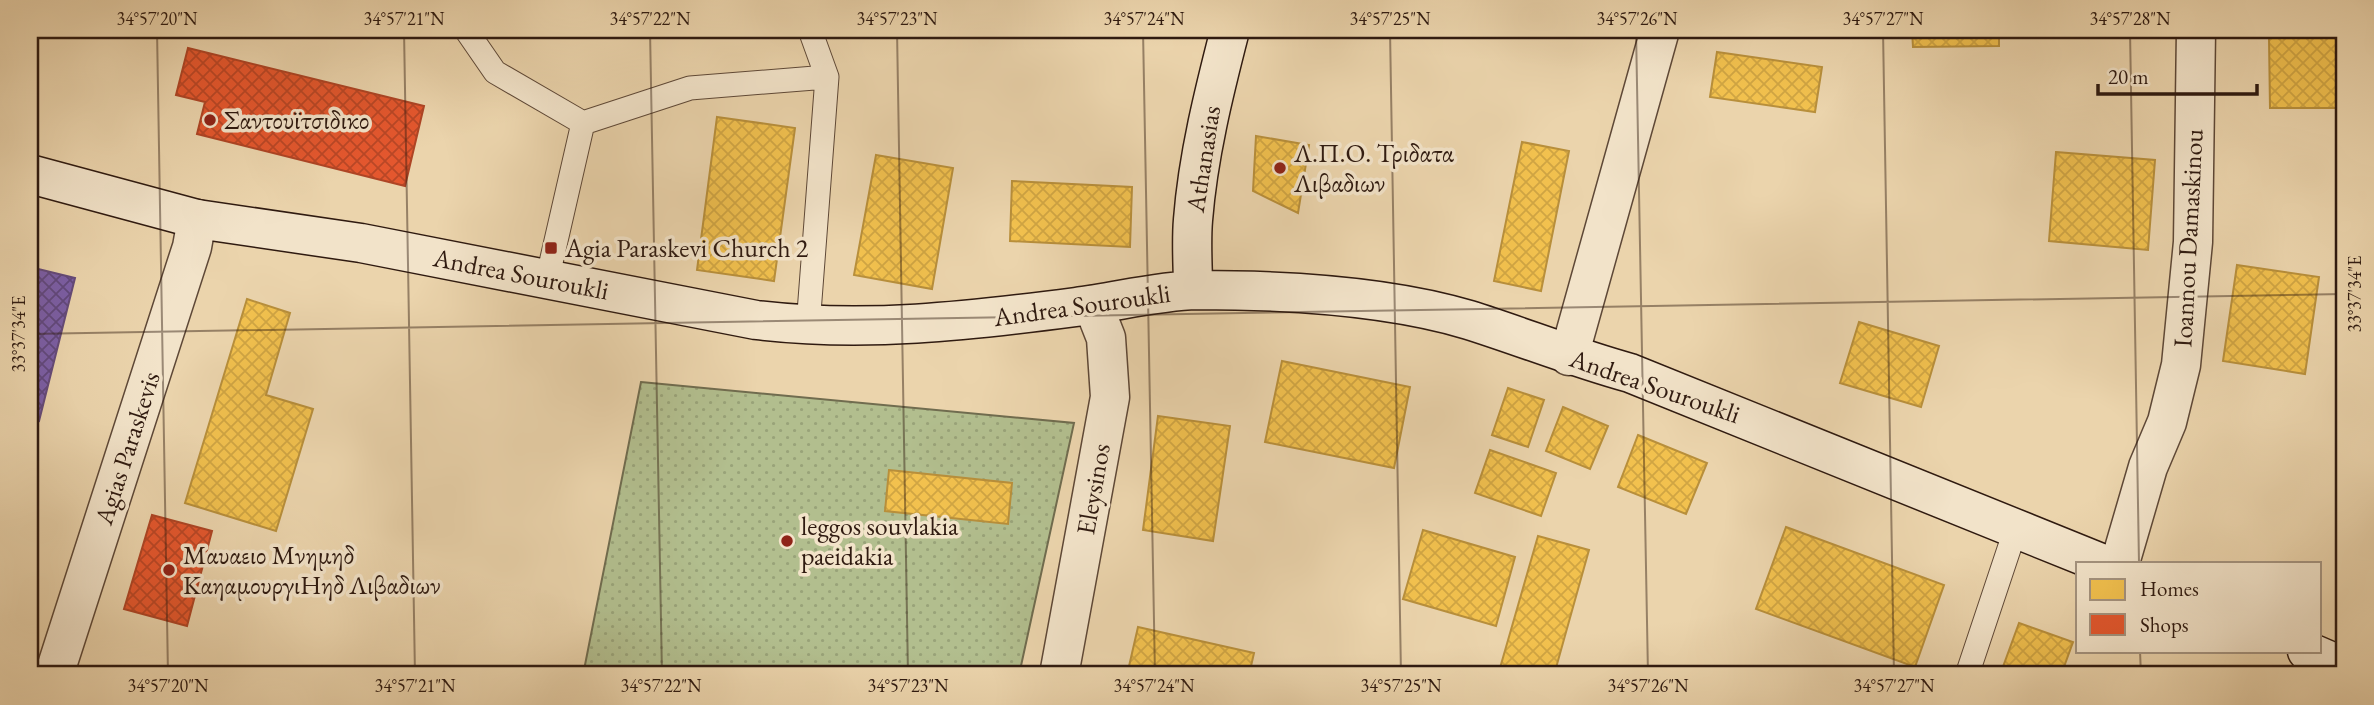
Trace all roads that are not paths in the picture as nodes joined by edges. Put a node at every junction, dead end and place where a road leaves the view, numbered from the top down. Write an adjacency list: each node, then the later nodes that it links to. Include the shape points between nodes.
1 (466, 30): 7 (lane, via 495,72)
2 (810, 30): 6 (lane)
3 (1230, 30): 11 (main road, Athanasias, via 1211,107 1192,222)
4 (1660, 30): 14 (main road)
5 (2196, 30): 17 (main road, Ioannou Damaskinou, via 2193,242 2181,365)
6 (827, 78): 7 (lane, via 690,88); 13 (lane)
7 (583, 123): 10 (lane)
8 (30, 174): 9 (main road, Andrea Souroukli)
9 (197, 219): 10 (main road, Andrea Souroukli, via 361,243); 20 (main road, Agias Paraskevis, via 192,247)
10 (547, 280): 13 (main road, Andrea Souroukli)
11 (1194, 290): 12 (main road, Andrea Souroukli); 14 (main road, Andrea Souroukli, via 1334,297 1400,306 1467,320)
12 (1093, 305): 13 (main road, Andrea Souroukli, via 939,323); 21 (main road, Eleysinos, via 1106,338 1110,397)
13 (808, 326)
14 (1569, 356): 15 (main road, Andrea Souroukli, via 1642,377)
15 (2016, 528): 16 (main road, Andrea Souroukli); 22 (lane)
16 (2099, 562)
17 (2120, 562)
18 (2309, 652): 19 (main road)
19 (2344, 667)
20 (54, 675)
21 (1059, 675)
22 (1967, 675)

